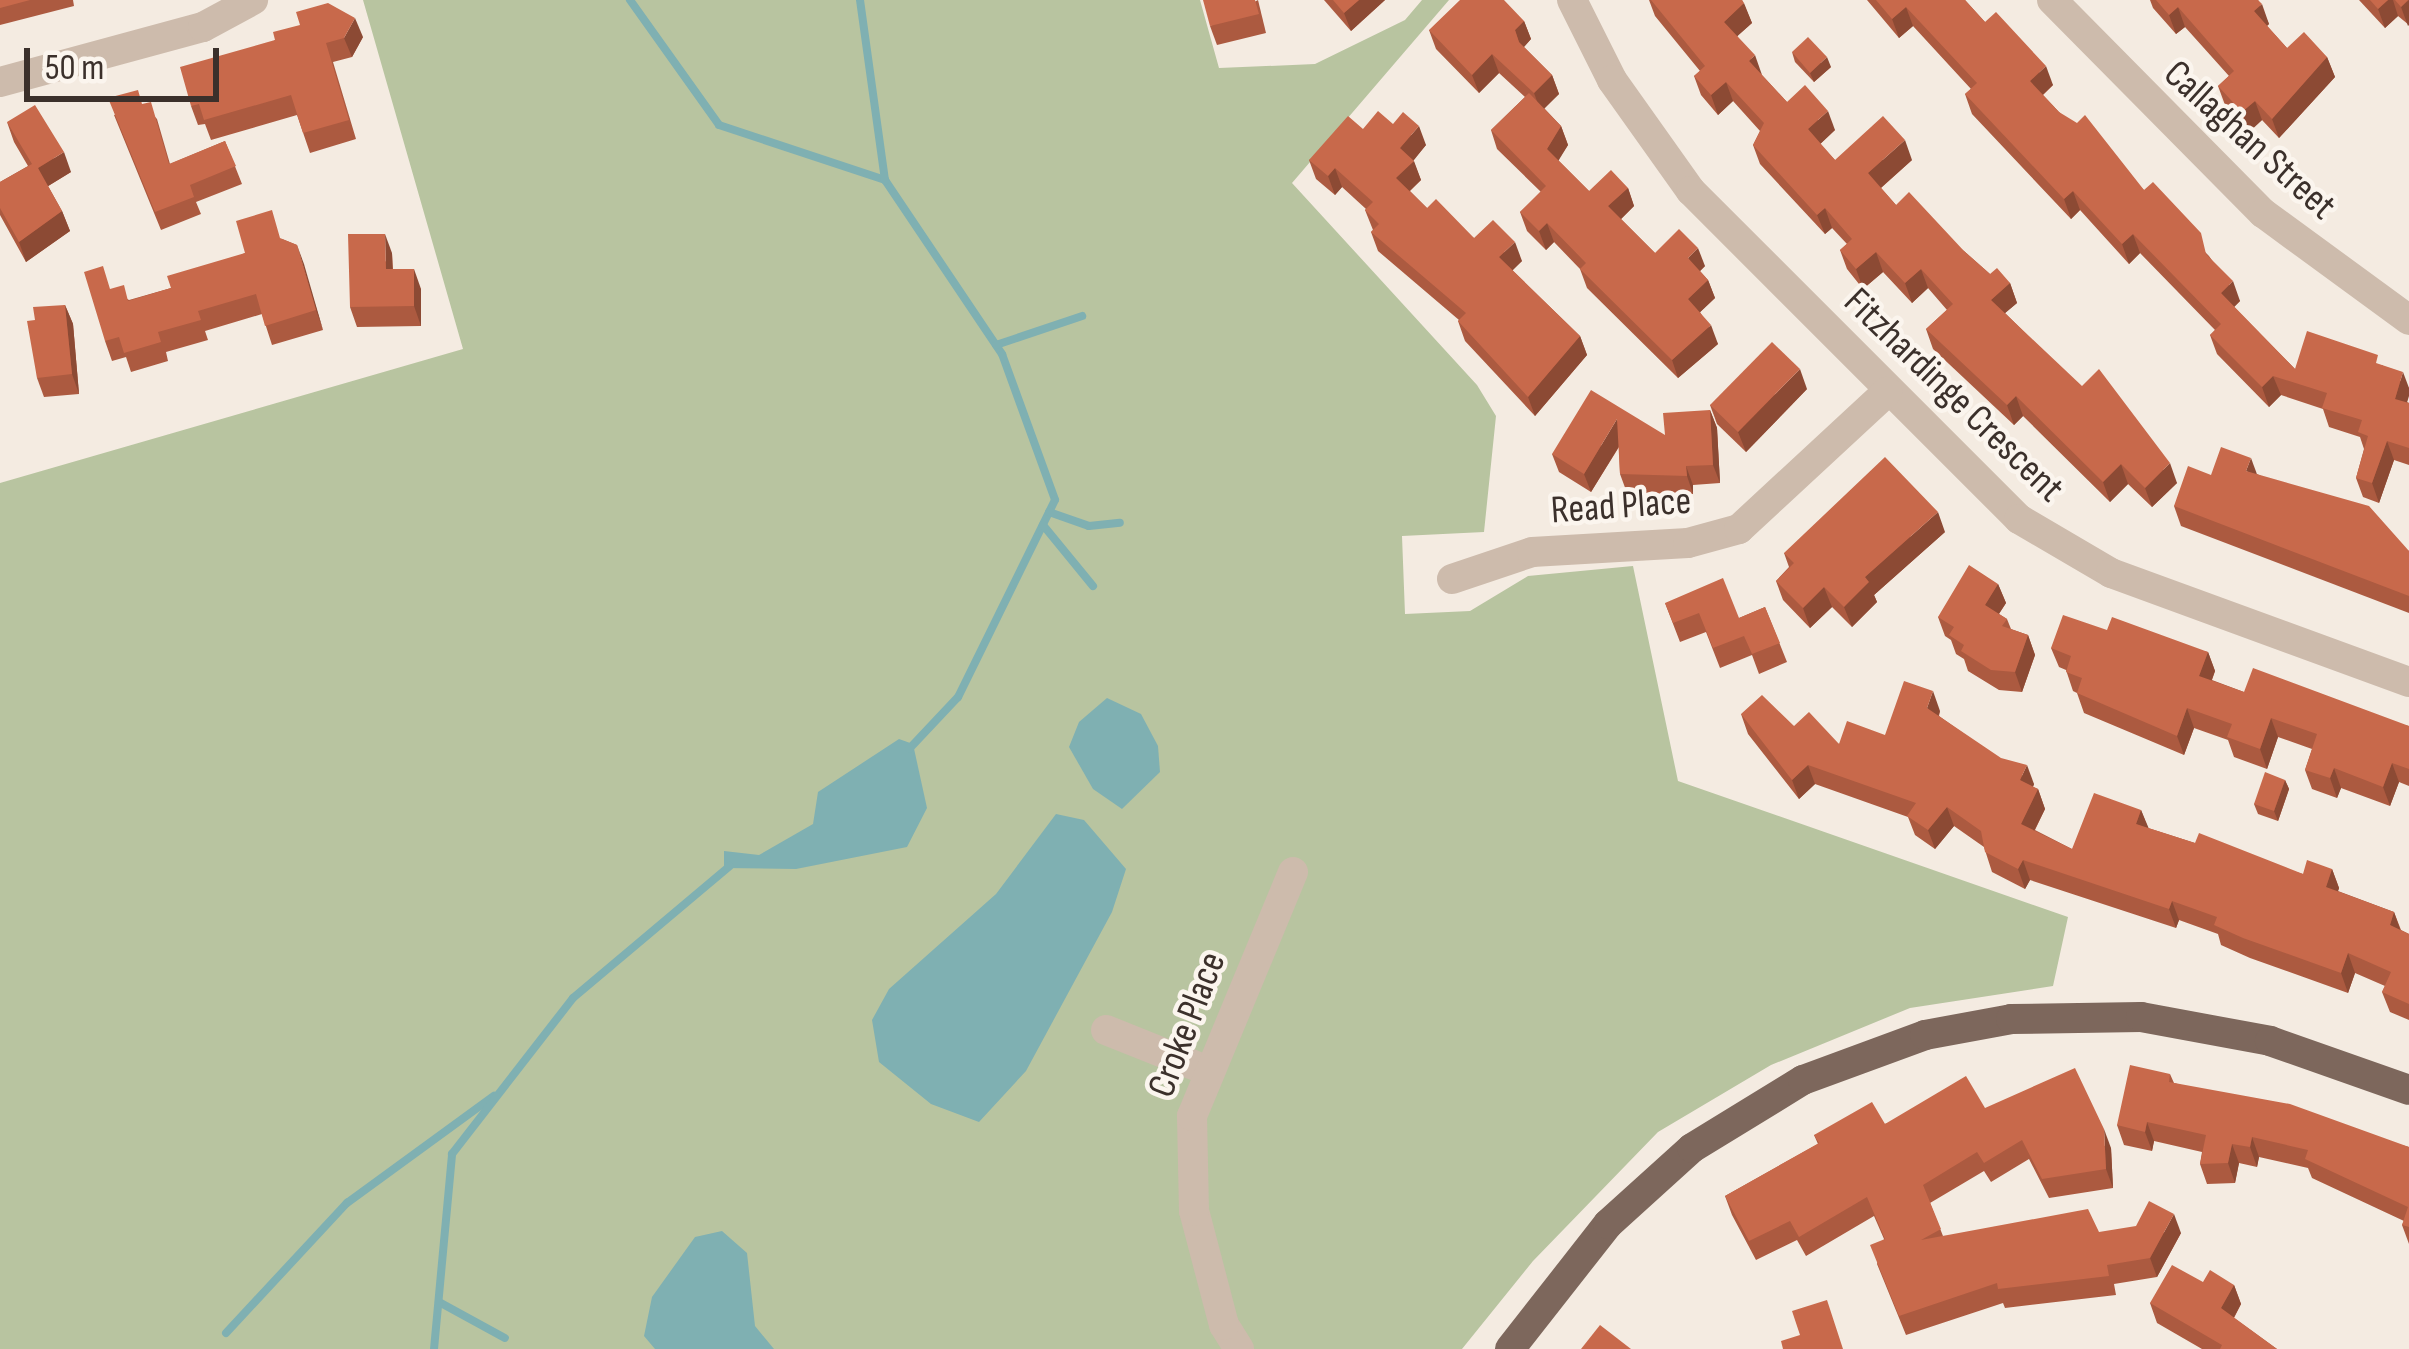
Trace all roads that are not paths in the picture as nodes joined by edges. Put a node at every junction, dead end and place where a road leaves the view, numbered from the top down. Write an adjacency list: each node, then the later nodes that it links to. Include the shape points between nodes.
1 (253, 0): 4 (street, via 203,27)
2 (1572, 0): 6 (street, Fitzhardinge Crescent, via 1612,80 1691,191)
3 (2052, 0): 5 (street, Callaghan Street, via 2263,213)
4 (0, 82)
5 (2409, 320)
6 (1887, 392): 7 (street, Read Place, via 1739,529 1688,543 1532,552); 8 (street, Fitzhardinge Crescent, via 2048,539 2111,573)
7 (1453, 578)
8 (2409, 682)
9 (1293, 872): 11 (street, Croke Place)
10 (1106, 1030): 11 (street)
11 (1206, 1070): 13 (street, Croke Place, via 1188,1156 1194,1211 1225,1325)
12 (2409, 1090): 14 (main road, via 2270,1041 2185,1022 2076,1015 1968,1026 1843,1062 1764,1100 1692,1148 1617,1215)
13 (1240, 1349)
14 (1510, 1349)

